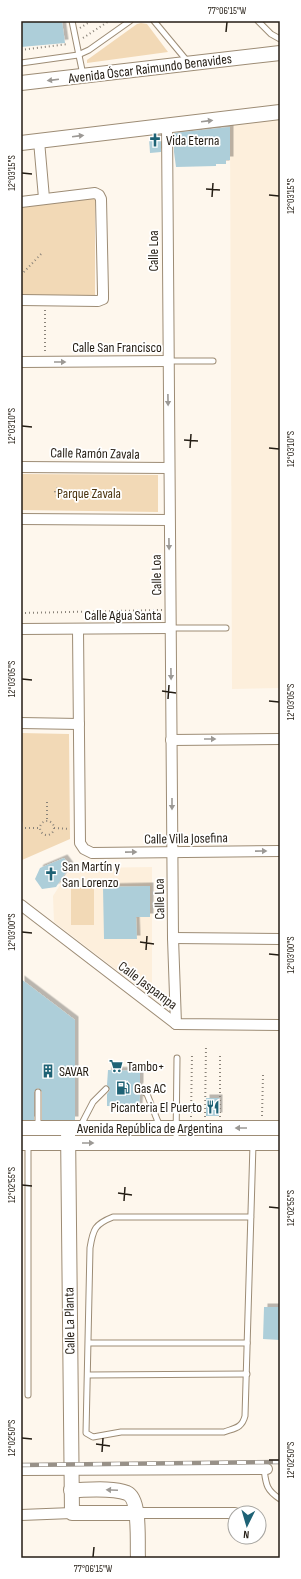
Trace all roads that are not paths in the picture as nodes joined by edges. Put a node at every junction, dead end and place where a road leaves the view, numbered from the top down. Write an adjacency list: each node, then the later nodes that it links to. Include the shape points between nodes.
1 (72, 21): 7 (lane)
2 (130, 21): 7 (lane)
3 (154, 21): 9 (lane)
4 (258, 21): 5 (lane)
5 (280, 39)
6 (280, 53): 9 (main road, Avenida Óscar Raimundo Benavides)
7 (78, 55): 8 (lane); 10 (lane)
8 (21, 63)
9 (189, 63): 10 (main road, Avenida Óscar Raimundo Benavides)
10 (83, 76): 11 (main road, Avenida Óscar Raimundo Benavides, one-way to 11)
11 (21, 83)
12 (280, 112): 13 (main road, one-way to 12)
13 (167, 126): 14 (main road, one-way to 13); 19 (street, Calle Loa)
14 (39, 141): 15 (main road); 16 (street)
15 (21, 143)
16 (44, 198): 17 (street); 18 (street, via 95,193 99,195 103,299)
17 (21, 202)
18 (21, 300)
19 (168, 361): 20 (lane, Calle San Francisco); 21 (street, Calle San Francisco, one-way to 19); 23 (street, Calle Loa, one-way to 23)
20 (212, 361)
21 (21, 362)
22 (21, 467): 23 (street, Calle Ramón Zavala)
23 (169, 468): 25 (street, Calle Loa)
24 (21, 519): 25 (street)
25 (169, 520): 26 (street, Calle Loa, one-way to 26)
26 (170, 628): 27 (lane, Calle Agua Santa); 29 (street, Calle Agua Santa); 33 (street, Calle Loa, one-way to 33)
27 (226, 628)
28 (21, 629): 29 (street, Calle Agua Santa)
29 (78, 629): 31 (street)
30 (21, 723): 31 (street)
31 (79, 724): 35 (street, Calle Villa Josefina, one-way to 35, via 80,843 84,849 92,853)
32 (280, 739): 33 (street, one-way to 32)
33 (172, 740): 35 (street, Calle Loa, one-way to 35)
34 (280, 851): 35 (street, Calle Villa Josefina, one-way to 34)
35 (172, 852): 37 (street, Calle Loa)
36 (21, 905): 39 (street, Calle Jaspampa)
37 (173, 938): 38 (street); 39 (street, Calle Loa)
38 (280, 939)
39 (176, 1024): 40 (street, Calle Jaspampa)
40 (280, 1025)
41 (177, 1058): 49 (lane)
42 (106, 1089): 47 (lane)
43 (141, 1090): 48 (lane, via 148,1094)
44 (38, 1092): 46 (lane)
45 (21, 1128): 46 (main road, Avenida República de Argentina)
46 (38, 1128): 47 (main road, Avenida República de Argentina)
47 (73, 1128): 48 (main road, Avenida República de Argentina); 52 (main road, Calle La Planta)
48 (160, 1128): 49 (main road, Avenida República de Argentina)
49 (176, 1128): 50 (main road, Avenida República de Argentina, one-way to 49); 53 (lane)
50 (280, 1128)
51 (24, 1143): 52 (main road, Avenida República de Argentina); 61 (lane)
52 (68, 1143): 53 (main road, Avenida República de Argentina, one-way to 53); 64 (main road, Calle La Planta)
53 (176, 1143): 54 (main road, Avenida República de Argentina)
54 (254, 1143): 55 (main road, Avenida República de Argentina); 56 (lane)
55 (280, 1143)
56 (251, 1217): 57 (lane, via 113,1217 101,1222 95,1228 90,1248); 58 (lane)
57 (89, 1343): 58 (lane); 60 (lane)
58 (247, 1343): 59 (lane)
59 (246, 1374): 60 (lane); 60 (lane, via 244,1423 236,1428 224,1432 121,1432 93,1437 86,1433)
60 (88, 1375)
61 (28, 1394)
62 (265, 1469): 64 (street); 66 (lane, via 267,1487)
63 (21, 1470): 64 (street)
64 (71, 1470): 65 (main road, Calle La Planta)
65 (71, 1490): 67 (main road, Calle La Planta); 68 (main road, one-way to 65, via 133,1498 128,1493 115,1490)
66 (280, 1499)
67 (72, 1513): 68 (main road); 70 (street)
68 (137, 1513): 69 (street); 71 (main road)
69 (227, 1513)
70 (21, 1516)
71 (138, 1558)

